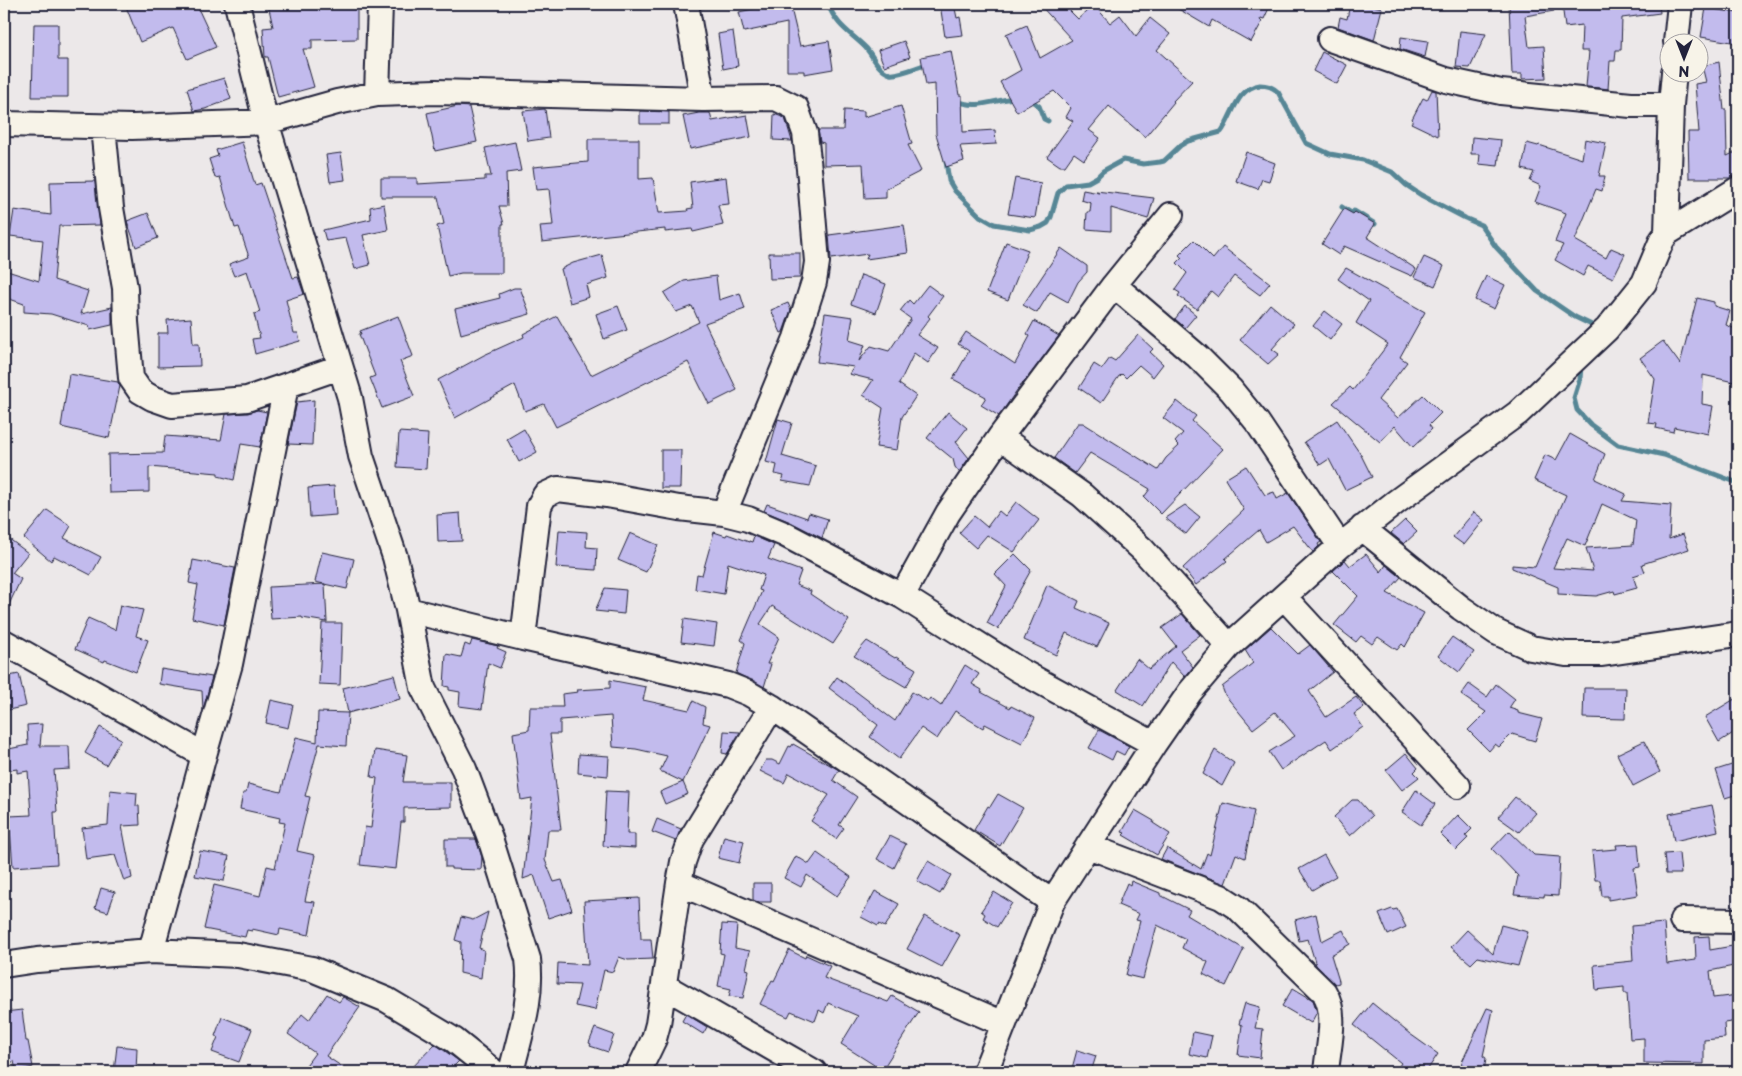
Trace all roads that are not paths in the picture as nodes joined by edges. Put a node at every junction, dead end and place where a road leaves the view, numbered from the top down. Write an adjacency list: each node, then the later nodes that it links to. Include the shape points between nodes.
1 (237, 4): 11 (street)
2 (380, 4): 8 (street)
3 (686, 4): 9 (street)
4 (1680, 4): 5 (street)
5 (1677, 32)
6 (1330, 39): 10 (street, via 1446,80 1500,92 1631,105)
7 (1673, 82): 10 (street)
8 (377, 94): 9 (street, via 436,92); 11 (street)
9 (703, 99): 21 (street, via 776,98 796,108 805,133 817,262 796,338)
10 (1671, 105): 16 (street)
11 (266, 122): 13 (street); 18 (street)
12 (4, 124): 13 (street)
13 (103, 126): 19 (street, via 111,208 125,288 131,378 140,391 172,405 247,399)
14 (1738, 189): 16 (street)
15 (1172, 215): 17 (street)
16 (1667, 233): 22 (street, via 1644,283 1607,329 1518,413)
17 (1114, 286): 20 (street); 23 (street, via 1197,356 1231,390 1257,422)
18 (340, 366): 19 (street); 26 (street, via 361,456 395,558)
19 (286, 386): 33 (street, via 230,664)
20 (1000, 437): 24 (street, via 948,514); 30 (street, via 1082,494 1143,550)
21 (724, 514): 24 (street, via 748,519 784,534); 28 (street, via 607,494 558,489 545,494 539,506)
22 (1362, 528): 23 (street); 27 (street, via 1489,628 1531,648 1566,654 1602,654)
23 (1340, 546): 25 (street)
24 (902, 596): 32 (street, via 1019,670)
25 (1284, 597): 30 (street); 34 (street)
26 (408, 610): 28 (street); 45 (street, via 423,688 464,769 490,838 528,959 529,994)
27 (1738, 634)
28 (523, 638): 31 (street, via 728,686)
29 (4, 642): 33 (street)
30 (1229, 646): 32 (street, via 1190,692)
31 (772, 707): 36 (street, via 691,839); 37 (street)
32 (1154, 744): 35 (street)
33 (204, 755): 40 (street)
34 (1458, 786)
35 (1088, 846): 37 (street); 49 (street, via 1202,889 1238,908 1330,1000 1332,1012)
36 (679, 883): 42 (street); 43 (street)
37 (1052, 902): 43 (street)
38 (1682, 920): 39 (street)
39 (1738, 921)
40 (151, 950): 41 (street); 44 (street, via 238,955 312,970 387,1000 454,1040)
41 (4, 965)
42 (664, 986): 46 (street, via 654,1039); 47 (street)
43 (1004, 1024): 48 (street)
44 (494, 1072)
45 (511, 1072)
46 (638, 1072)
47 (814, 1072)
48 (985, 1072)
49 (1326, 1072)

